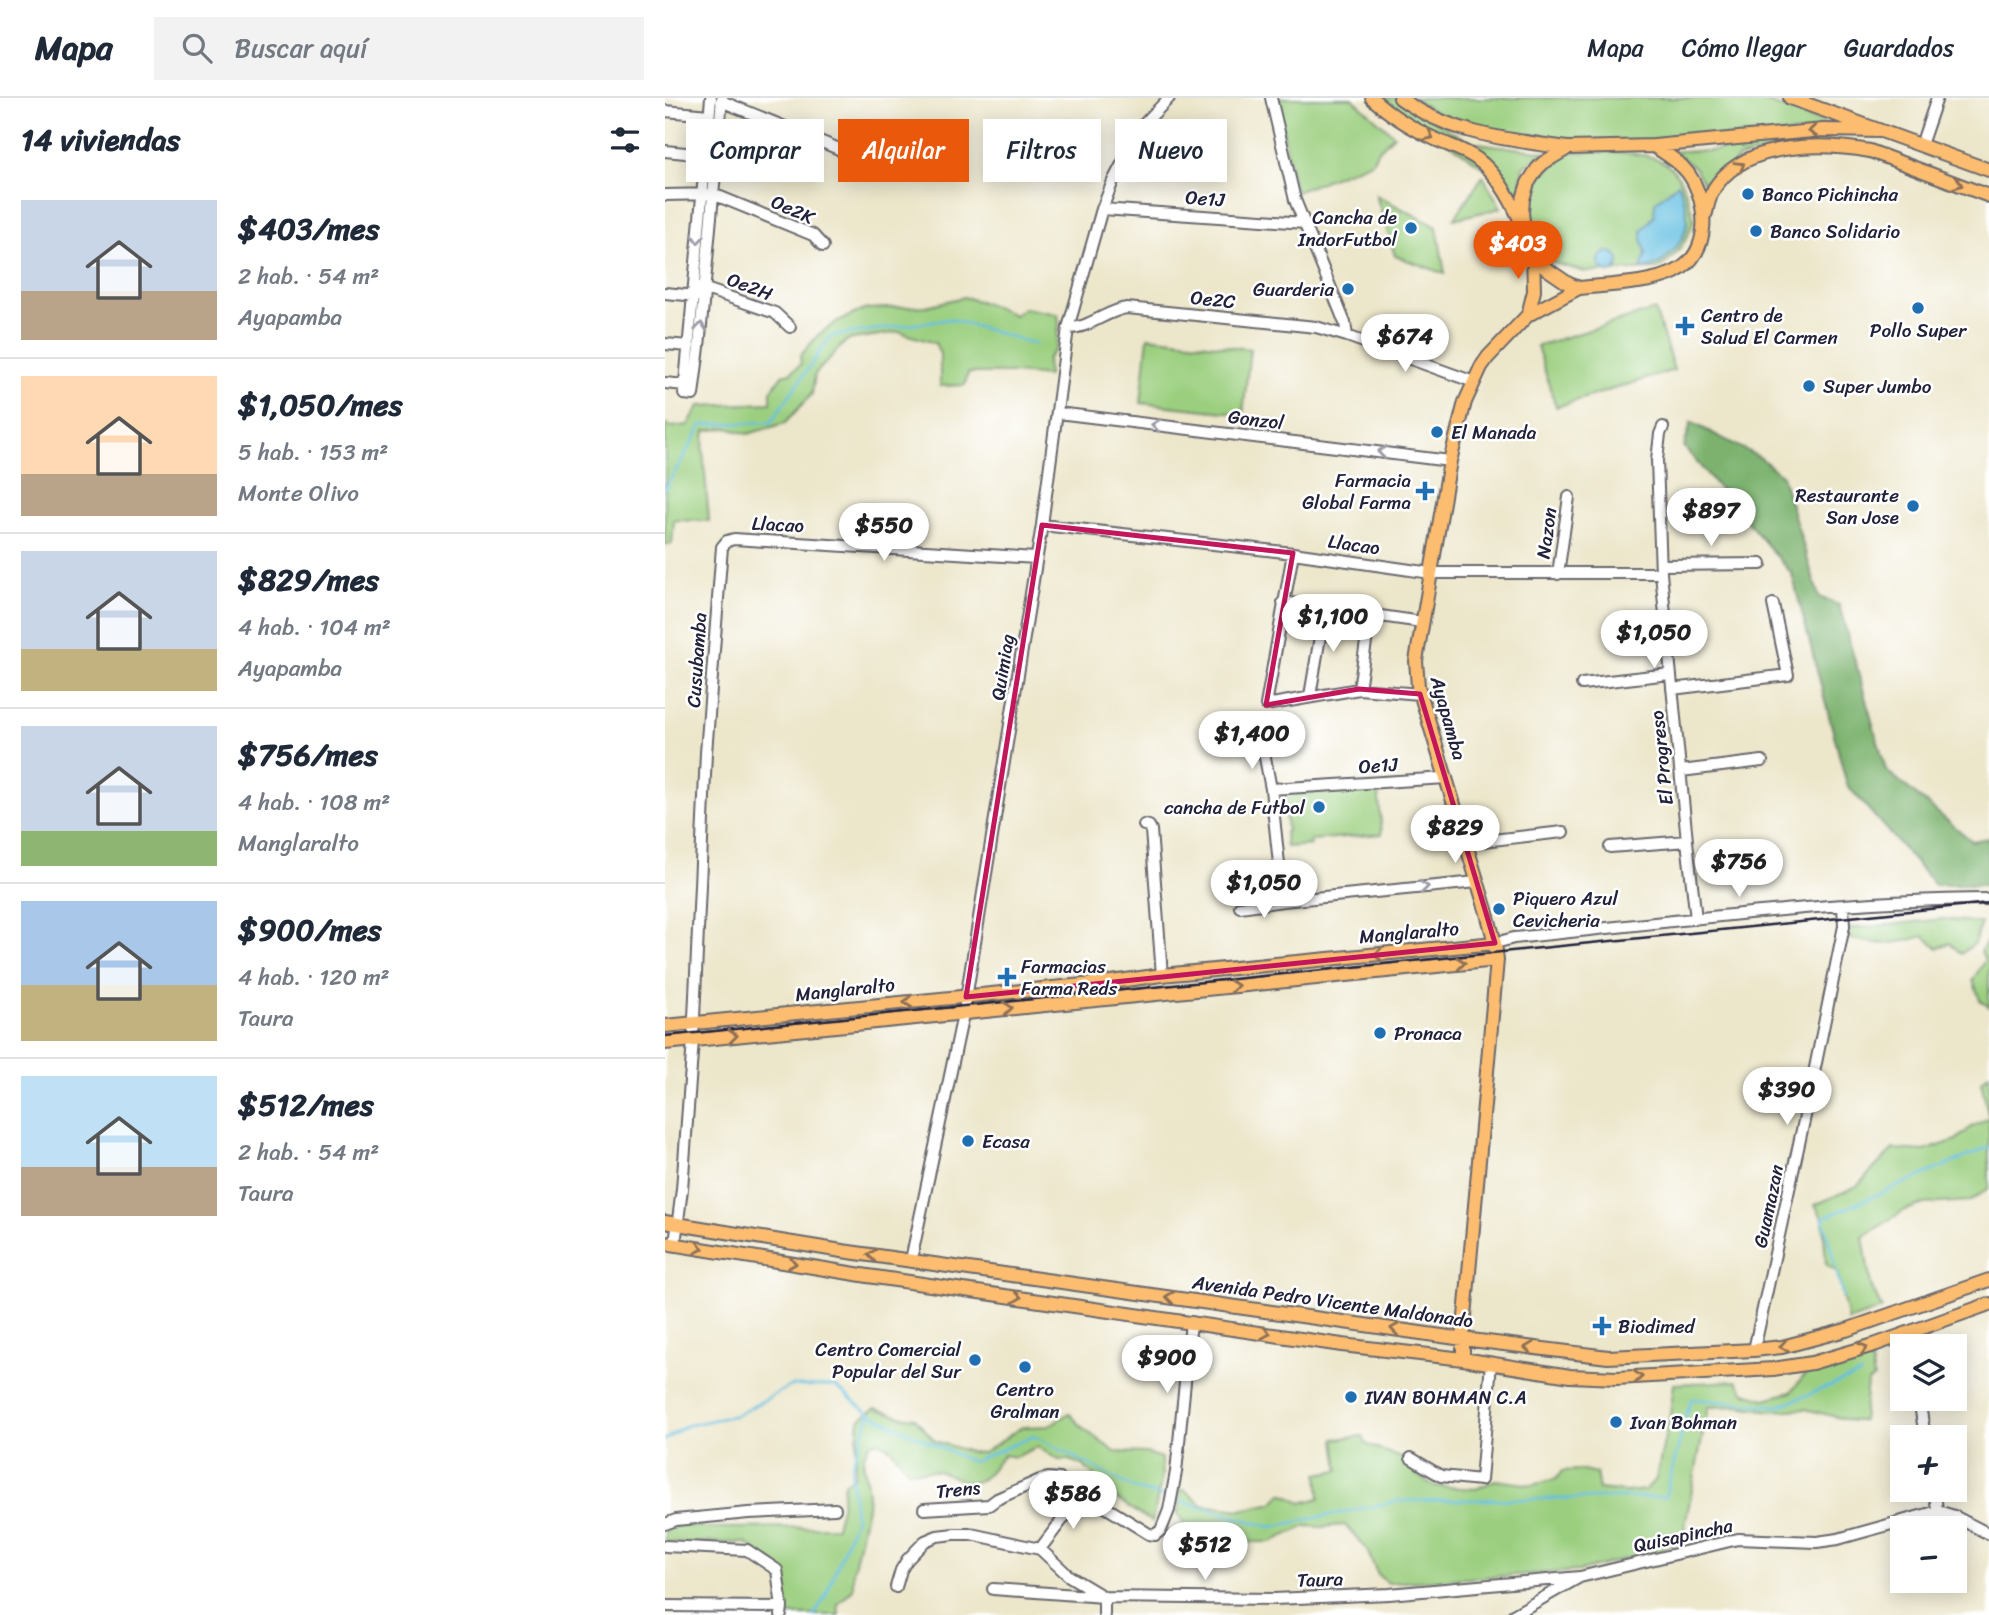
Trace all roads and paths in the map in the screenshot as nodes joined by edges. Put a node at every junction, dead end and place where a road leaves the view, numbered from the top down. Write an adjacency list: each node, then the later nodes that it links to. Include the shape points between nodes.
1 (1169, 98): 23 (street, Quimiag, via 1142,126)
2 (1271, 98): 25 (street, via 1295,200)
3 (1373, 98): 26 (main road, one-way to 26, via 1406,124 1477,159 1501,186)
4 (1400, 98): 14 (main road, via 1458,128)
5 (1937, 98): 12 (street)
6 (718, 99): 9 (street); 15 (street); 20 (street)
7 (1796, 99): 11 (main road)
8 (665, 111): 9 (street)
9 (709, 115): 10 (street)
10 (709, 119)
11 (1881, 131): 12 (main road); 13 (main road, one-way to 13, via 1823,130)
12 (1921, 145): 18 (main road)
13 (1654, 146): 14 (main road); 24 (main road, via 1687,171 1701,197)
14 (1568, 148): 26 (main road, via 1543,163 1528,183 1523,199)
15 (838, 149)
16 (665, 151): 17 (street)
17 (686, 153)
18 (1989, 170)
19 (707, 182): 20 (street)
20 (708, 194): 21 (street, Oe2K); 27 (street, Oe2K, via 813,235); 30 (street)
21 (665, 195)
22 (1989, 196): 24 (main road, one-way to 22, via 1712,191 1724,176 1763,154 1801,147 1870,151)
23 (1103, 209): 25 (street, Oe1J); 34 (street, Quimiag)
24 (1704, 220): 29 (main road, via 1701,244 1678,271 1664,277)
25 (1305, 223): 35 (street)
26 (1524, 228): 28 (main road)
27 (823, 246)
28 (1533, 252): 29 (main road, via 1545,267); 32 (main road, via 1534,291)
29 (1579, 288): 32 (main road, Ayapamba)
30 (699, 292): 31 (street, Oe2H); 33 (street, Oe2H, via 775,313); 37 (street); 40 (street, one-way to 30, via 684,394 693,395)
31 (665, 293)
32 (1528, 315): 38 (main road, Ayapamba, via 1489,357)
33 (790, 327)
34 (1068, 328): 35 (street, Oe2C, via 1128,308 1306,326); 41 (street, Quimiag)
35 (1347, 336): 38 (street, Oe2C)
36 (665, 344): 37 (street)
37 (689, 346): 40 (street)
38 (1474, 382): 43 (main road, Ayapamba)
39 (665, 383): 40 (street)
40 (685, 385)
41 (1058, 413): 43 (street, Gonzol, one-way to 41); 45 (street, Quimiag)
42 (1663, 427): 50 (street, El Progreso, via 1657,460)
43 (1450, 461): 51 (main road, Ayapamba)
44 (1569, 497): 52 (street, Nazon)
45 (1042, 525): 47 (street, Llacao); 48 (street, Quimiag)
46 (727, 541): 48 (street, Llacao); 85 (street, Cusubamba, via 722,547 706,753)
47 (1293, 553): 51 (street, Llacao); 53 (street)
48 (1037, 558): 83 (street, Quimiag)
49 (1761, 564): 50 (street, Llacao)
50 (1661, 569): 52 (street, Llacao); 58 (street, El Progreso)
51 (1431, 573): 52 (street, Llacao); 57 (main road, Ayapamba)
52 (1558, 574)
53 (1283, 601): 55 (street); 63 (street, via 1266,705)
54 (1773, 604): 61 (street, via 1788,675)
55 (1325, 607): 56 (street); 63 (street)
56 (1370, 615): 57 (street); 60 (street)
57 (1422, 622): 62 (main road, Ayapamba, via 1416,669)
58 (1670, 674): 59 (street); 61 (street, El Progreso)
59 (1582, 684)
60 (1359, 688): 62 (street); 63 (street)
61 (1672, 689): 66 (street, El Progreso)
62 (1420, 694): 67 (main road, Ayapamba)
63 (1310, 696)
64 (1263, 747): 68 (street)
65 (1762, 761): 66 (street)
66 (1681, 771): 71 (street, El Progreso)
67 (1446, 778): 68 (street, Oe1J); 72 (main road, Ayapamba)
68 (1271, 789): 76 (street)
69 (1144, 825): 82 (street, via 1151,830)
70 (1563, 832): 72 (street)
71 (1687, 841): 73 (street); 79 (street, El Progreso)
72 (1466, 843): 74 (main road, Ayapamba)
73 (1610, 847)
74 (1477, 882): 76 (street, one-way to 74); 80 (main road, Ayapamba)
75 (1989, 899): 77 (street, Manglaralto)
76 (1283, 901): 78 (street)
77 (1843, 905): 79 (street, Manglaralto); 97 (street, Guamazan, via 1844,926)
78 (1240, 907)
79 (1696, 919): 80 (street, Manglaralto)
80 (1495, 943): 81 (main road, Ayapamba); 82 (main road, Manglaralto, one-way to 82)
81 (1497, 960): 84 (main road, Manglaralto, one-way to 81); 96 (main road, Ayapamba)
82 (1161, 975): 83 (main road, Manglaralto)
83 (967, 997): 84 (street, Quimiag); 85 (main road, Manglaralto, one-way to 85)
84 (964, 1013): 87 (main road, Manglaralto, one-way to 84); 91 (street, Quimiag)
85 (694, 1023): 86 (main road, Manglaralto); 87 (street, Cusubamba)
86 (665, 1026)
87 (693, 1040): 88 (main road, Manglaralto); 89 (street, Cusubamba, via 682,1189)
88 (665, 1043)
89 (671, 1223): 90 (street, Cusubamba); 91 (main road, Avenida Pedro Vicente Maldonado, one-way to 89)
90 (670, 1243): 94 (main road, Avenida Pedro Vicente Maldonado, one-way to 94)
91 (911, 1260): 96 (main road, Avenida Pedro Vicente Maldonado, one-way to 91)
92 (1989, 1280): 97 (main road, Avenida Pedro Vicente Maldonado, one-way to 97, via 1846,1330)
93 (1989, 1304): 95 (main road, Avenida Pedro Vicente Maldonado)
94 (1191, 1322): 98 (main road, Avenida Pedro Vicente Maldonado, one-way to 98); 101 (street, Trens, via 1170,1510 1161,1531 1149,1534)
95 (1908, 1332): 99 (main road, Avenida Pedro Vicente Maldonado, one-way to 95, via 1570,1376 1617,1378 1773,1369 1812,1363)
96 (1463, 1339): 97 (main road, Avenida Pedro Vicente Maldonado, one-way to 96, via 1608,1357); 98 (main road, Ayapamba)
97 (1754, 1350)
98 (1463, 1359): 99 (main road, Avenida Pedro Vicente Maldonado)
99 (1491, 1363): 100 (street, via 1481,1480 1441,1476)
100 (1411, 1458)
101 (1082, 1494): 104 (street, Trens, via 1060,1479 1048,1478 989,1505); 110 (street)
102 (1936, 1502): 105 (street)
103 (835, 1510): 107 (street, via 748,1513)
104 (924, 1510)
105 (1938, 1511): 106 (street); 108 (street); 111 (street, Quisapincha, via 1838,1539 1738,1539)
106 (1939, 1516)
107 (665, 1524)
108 (1989, 1534)
109 (665, 1546): 116 (street, via 747,1550 777,1570)
110 (1040, 1549): 112 (street, via 971,1534 937,1536 925,1541 907,1560); 114 (street, via 1069,1576)
111 (1580, 1577): 114 (street, Taura, via 1274,1599); 118 (street, Quisapincha)
112 (896, 1587)
113 (993, 1589): 114 (street, Taura)
114 (1104, 1597): 117 (street)
115 (665, 1606): 116 (street)
116 (781, 1611)
117 (1104, 1615)
118 (1513, 1615)

